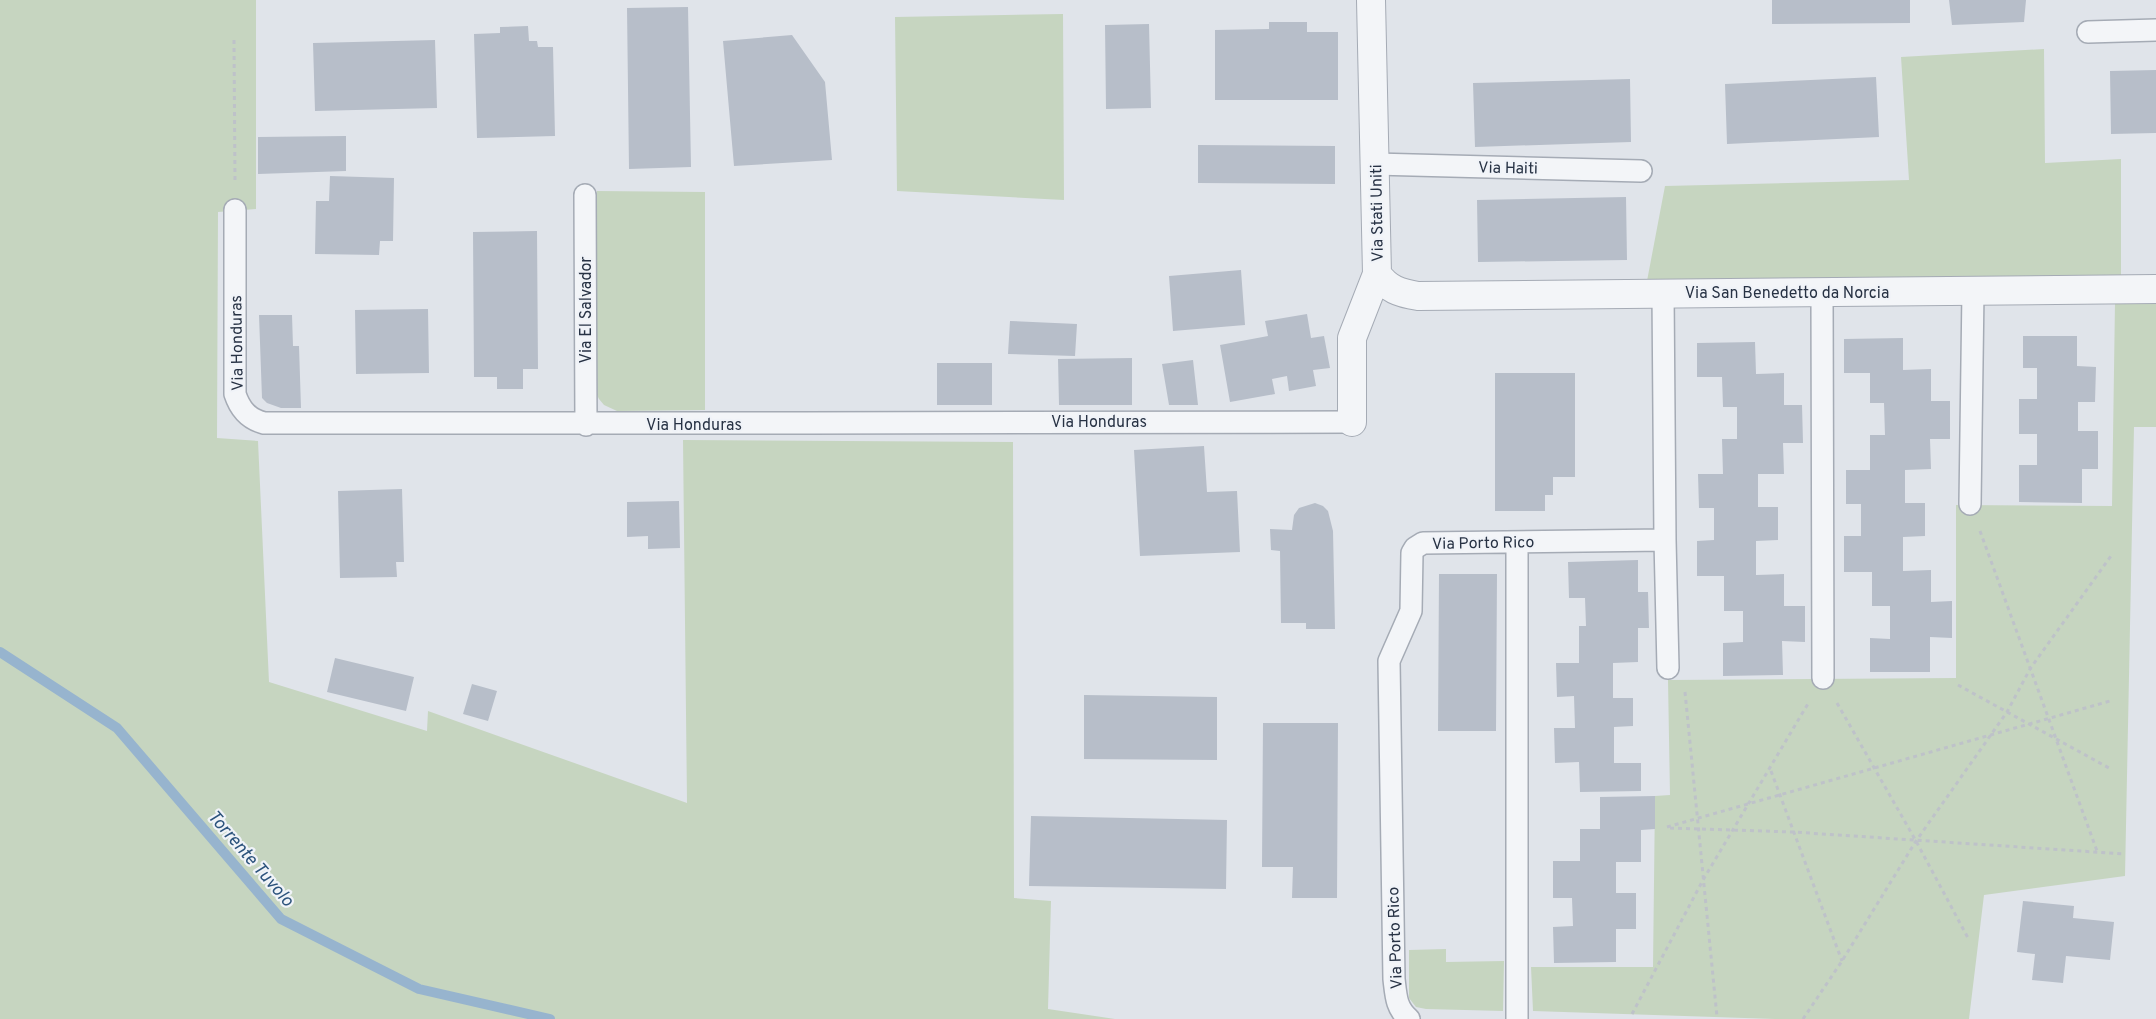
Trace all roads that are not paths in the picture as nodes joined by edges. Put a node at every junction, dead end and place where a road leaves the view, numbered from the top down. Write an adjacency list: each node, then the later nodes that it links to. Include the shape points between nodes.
1 (1371, 0): 4 (street, Via Stati Uniti)
2 (2156, 30): 3 (lane)
3 (2088, 32)
4 (1375, 164): 5 (lane, Via Haiti); 8 (street, Via Stati Uniti)
5 (1640, 171)
6 (585, 195): 16 (lane, Via El Salvador)
7 (235, 210): 16 (lane, Via Honduras, via 235,394 242,410 256,421)
8 (1377, 274): 13 (street, via 1390,288); 14 (street, Via Stati Uniti)
9 (2156, 289): 10 (street, Via San Benedetto da Norcia)
10 (1973, 291): 12 (street, Via San Benedetto da Norcia); 17 (lane)
11 (1662, 292): 12 (street, Via San Benedetto da Norcia); 13 (street, Via San Benedetto da Norcia); 18 (lane)
12 (1822, 293): 21 (lane)
13 (1418, 296): 14 (street, via 1385,309)
14 (1352, 338): 15 (street, Via Stati Uniti)
15 (1352, 422): 16 (lane, Via Honduras)
16 (586, 425)
17 (1970, 504)
18 (1666, 540): 19 (lane, Via Porto Rico); 20 (lane)
19 (1516, 542): 22 (lane, Via Porto Rico, via 1423,543 1412,553 1412,611 1389,661 1394,979 1396,1002); 23 (lane)
20 (1668, 668)
21 (1823, 678)
22 (1409, 1019)
23 (1517, 1019)

